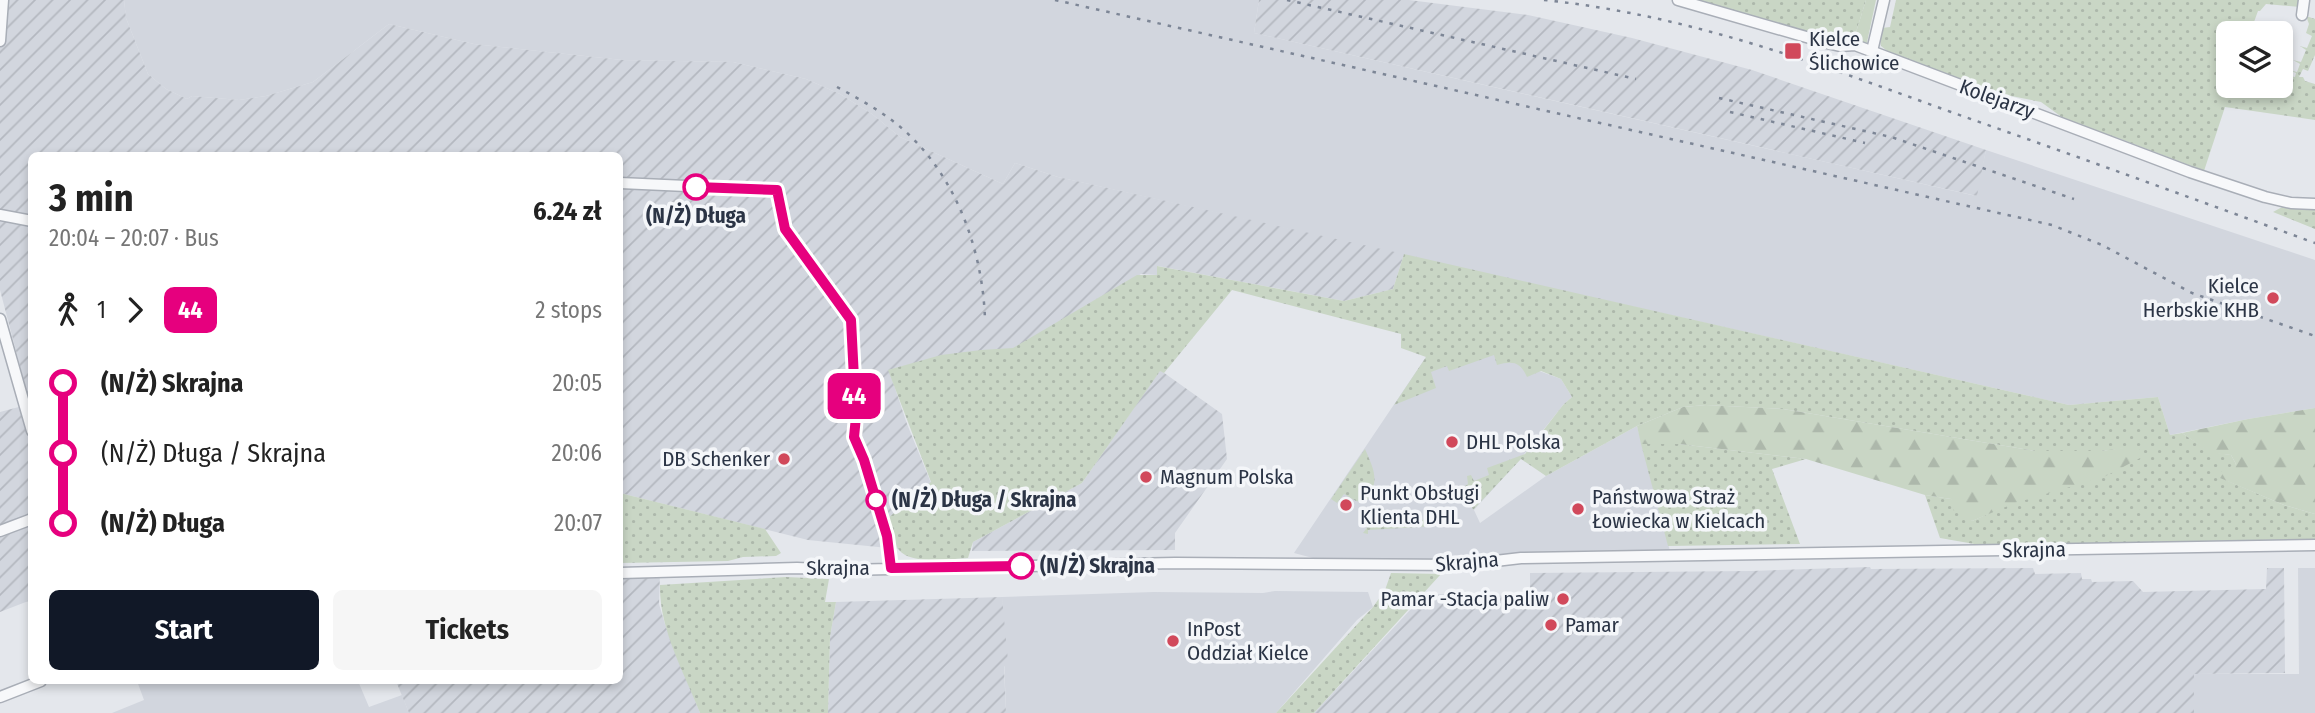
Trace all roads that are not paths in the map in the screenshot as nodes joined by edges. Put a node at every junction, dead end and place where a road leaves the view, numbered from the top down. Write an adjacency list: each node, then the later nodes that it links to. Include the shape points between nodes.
1 (3, 0): 6 (street)
2 (1678, 0): 7 (street, Kolejarzy, via 1827,43)
3 (1884, 0): 7 (street)
4 (2304, 0): 5 (street)
5 (2302, 15)
6 (0, 41)
7 (1872, 51): 9 (street, Kolejarzy, via 2190,172 2265,197)
8 (623, 183): 17 (street, via 777,190 785,229 851,320 854,437 887,536)
9 (2315, 204)
10 (0, 215): 11 (street)
11 (28, 220)
12 (0, 319): 13 (street)
13 (28, 416)
14 (28, 520): 15 (street)
15 (0, 531)
16 (2315, 545): 17 (street, Skrajna, via 1521,558 1461,565)
17 (891, 568): 18 (street, Skrajna)
18 (623, 573)
19 (33, 684): 20 (street)
20 (0, 697)

